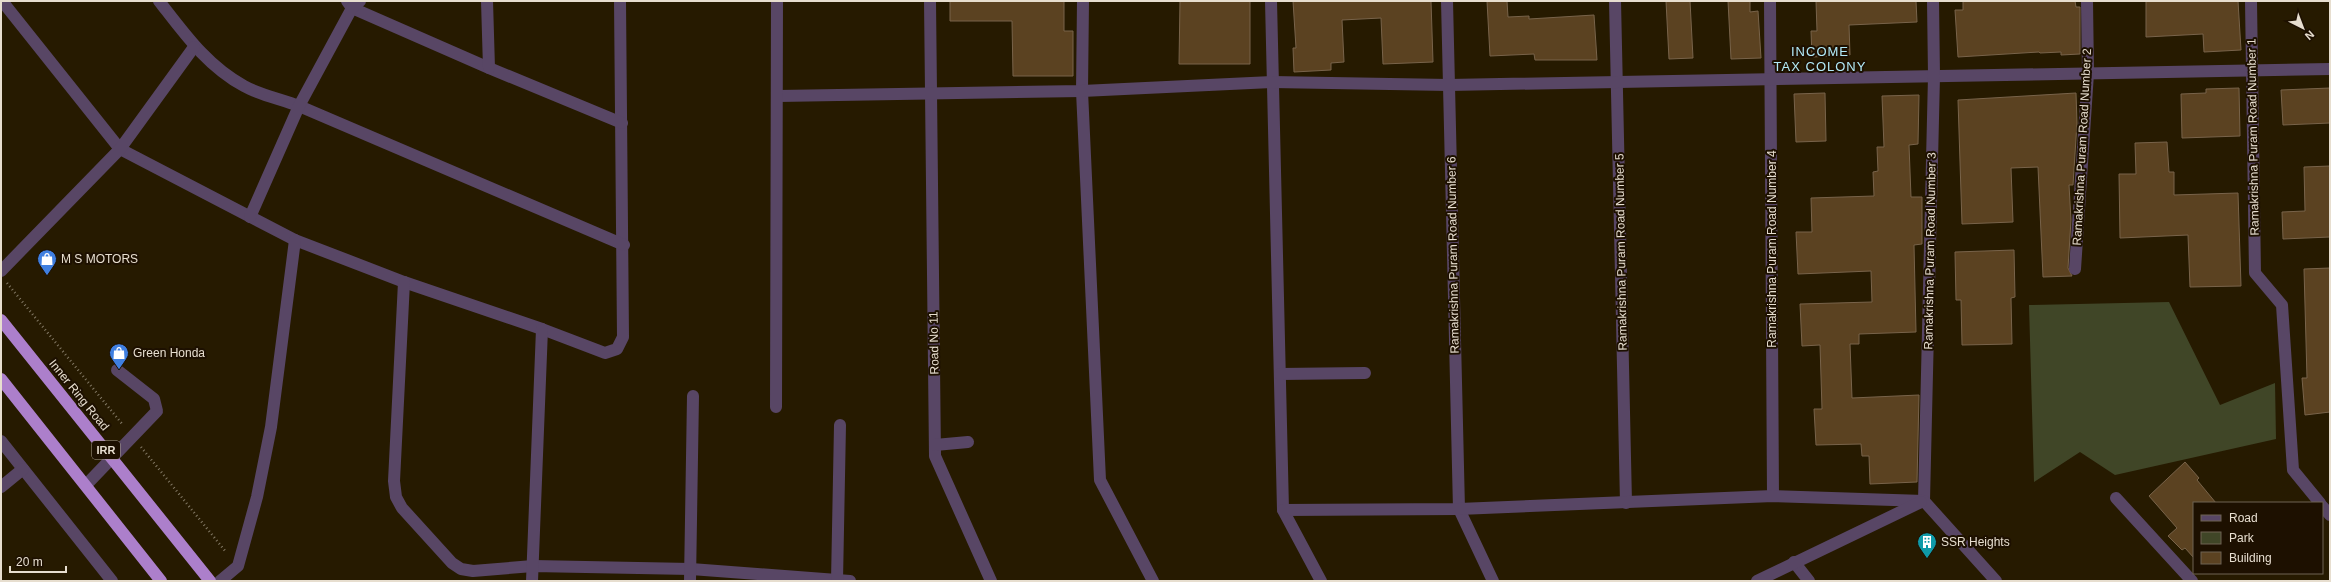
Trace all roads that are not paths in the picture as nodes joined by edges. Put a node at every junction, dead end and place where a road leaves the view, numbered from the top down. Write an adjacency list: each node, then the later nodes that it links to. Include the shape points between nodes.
1 (2, 1): 31 (street)
2 (159, 1): 16 (street)
3 (487, 1): 17 (street)
4 (620, 1): 30 (street)
5 (777, 1): 28 (street)
6 (930, 1): 27 (street, Road No 11)
7 (1083, 1): 26 (street)
8 (1271, 1): 23 (street)
9 (1447, 1): 25 (street, Ramakrishna Puram Road Number 6)
10 (1615, 1): 24 (street, Ramakrishna Puram Road Number 5)
11 (1770, 1): 22 (street, Ramakrishna Puram Road Number 4)
12 (1933, 1): 21 (street, Ramakrishna Puram Road Number 3)
13 (2087, 1): 20 (street, Ramakrishna Puram Road Number 2)
14 (2251, 1): 19 (street, Ramakrishna Puram Road Number 1)
15 (353, 3): 17 (street); 29 (street)
16 (194, 47): 29 (street, via 244,86); 31 (street)
17 (489, 68): 30 (street)
18 (2330, 69): 19 (street)
19 (2252, 71): 20 (street); 57 (street, Ramakrishna Puram Road Number 1, via 2255,273 2282,305 2293,470)
20 (2088, 73): 21 (street); 35 (street, Ramakrishna Puram Road Number 2)
21 (1934, 76): 22 (street); 56 (street, Ramakrishna Puram Road Number 3)
22 (1772, 80): 24 (street); 54 (street, Ramakrishna Puram Road Number 4)
23 (1272, 82): 25 (street); 26 (street); 42 (street)
24 (1618, 82): 25 (street); 58 (street, Ramakrishna Puram Road Number 5)
25 (1448, 84): 60 (street, Ramakrishna Puram Road Number 6)
26 (1082, 91): 27 (street); 74 (street, via 1100,480)
27 (930, 94): 28 (street); 49 (street, Road No 11)
28 (778, 96): 45 (street)
29 (299, 106): 32 (street); 34 (street)
30 (622, 123): 34 (street)
31 (120, 149): 32 (street); 36 (street)
32 (250, 217): 33 (street)
33 (295, 240): 37 (street); 69 (street, via 272,427 257,497 238,566)
34 (624, 245): 39 (street, via 623,337 617,348 605,353)
35 (2075, 269)
36 (1, 271)
37 (404, 282): 39 (street); 64 (street, via 394,481 396,497 402,508 452,563 461,569 473,571)
38 (1, 320): 50 (highway, Inner Ring Road / IRR)
39 (542, 329): 64 (street)
40 (117, 370): 50 (street, via 154,400 157,411)
41 (1365, 373): 42 (street)
42 (1280, 374): 61 (street)
43 (1, 380): 52 (highway)
44 (693, 396): 65 (street)
45 (776, 407)
46 (840, 425): 71 (street)
47 (1, 441): 51 (street)
48 (968, 442): 49 (street)
49 (935, 445): 73 (street, Road No 11, via 935,456)
50 (113, 458): 52 (street); 68 (highway, Inner Ring Road / IRR)
51 (23, 469): 53 (street); 66 (street)
52 (86, 485): 67 (highway)
53 (1, 487)
54 (1773, 496): 56 (street); 58 (street)
55 (2116, 498): 80 (street)
56 (1924, 501): 63 (street); 79 (street)
57 (2319, 502)
58 (1626, 503): 60 (street)
59 (2323, 507): 62 (street)
60 (1460, 509): 61 (street); 76 (street)
61 (1283, 510): 75 (street)
62 (2330, 515)
63 (1794, 562): 77 (street); 78 (street)
64 (533, 566): 65 (street); 70 (street)
65 (691, 575): 71 (street)
66 (112, 581)
67 (161, 581)
68 (210, 581)
69 (220, 581)
70 (532, 581)
71 (837, 581): 72 (street)
72 (850, 581)
73 (991, 581)
74 (1153, 581)
75 (1320, 581)
76 (1493, 581)
77 (1756, 581)
78 (1809, 581)
79 (1996, 581)
80 (2192, 581)

